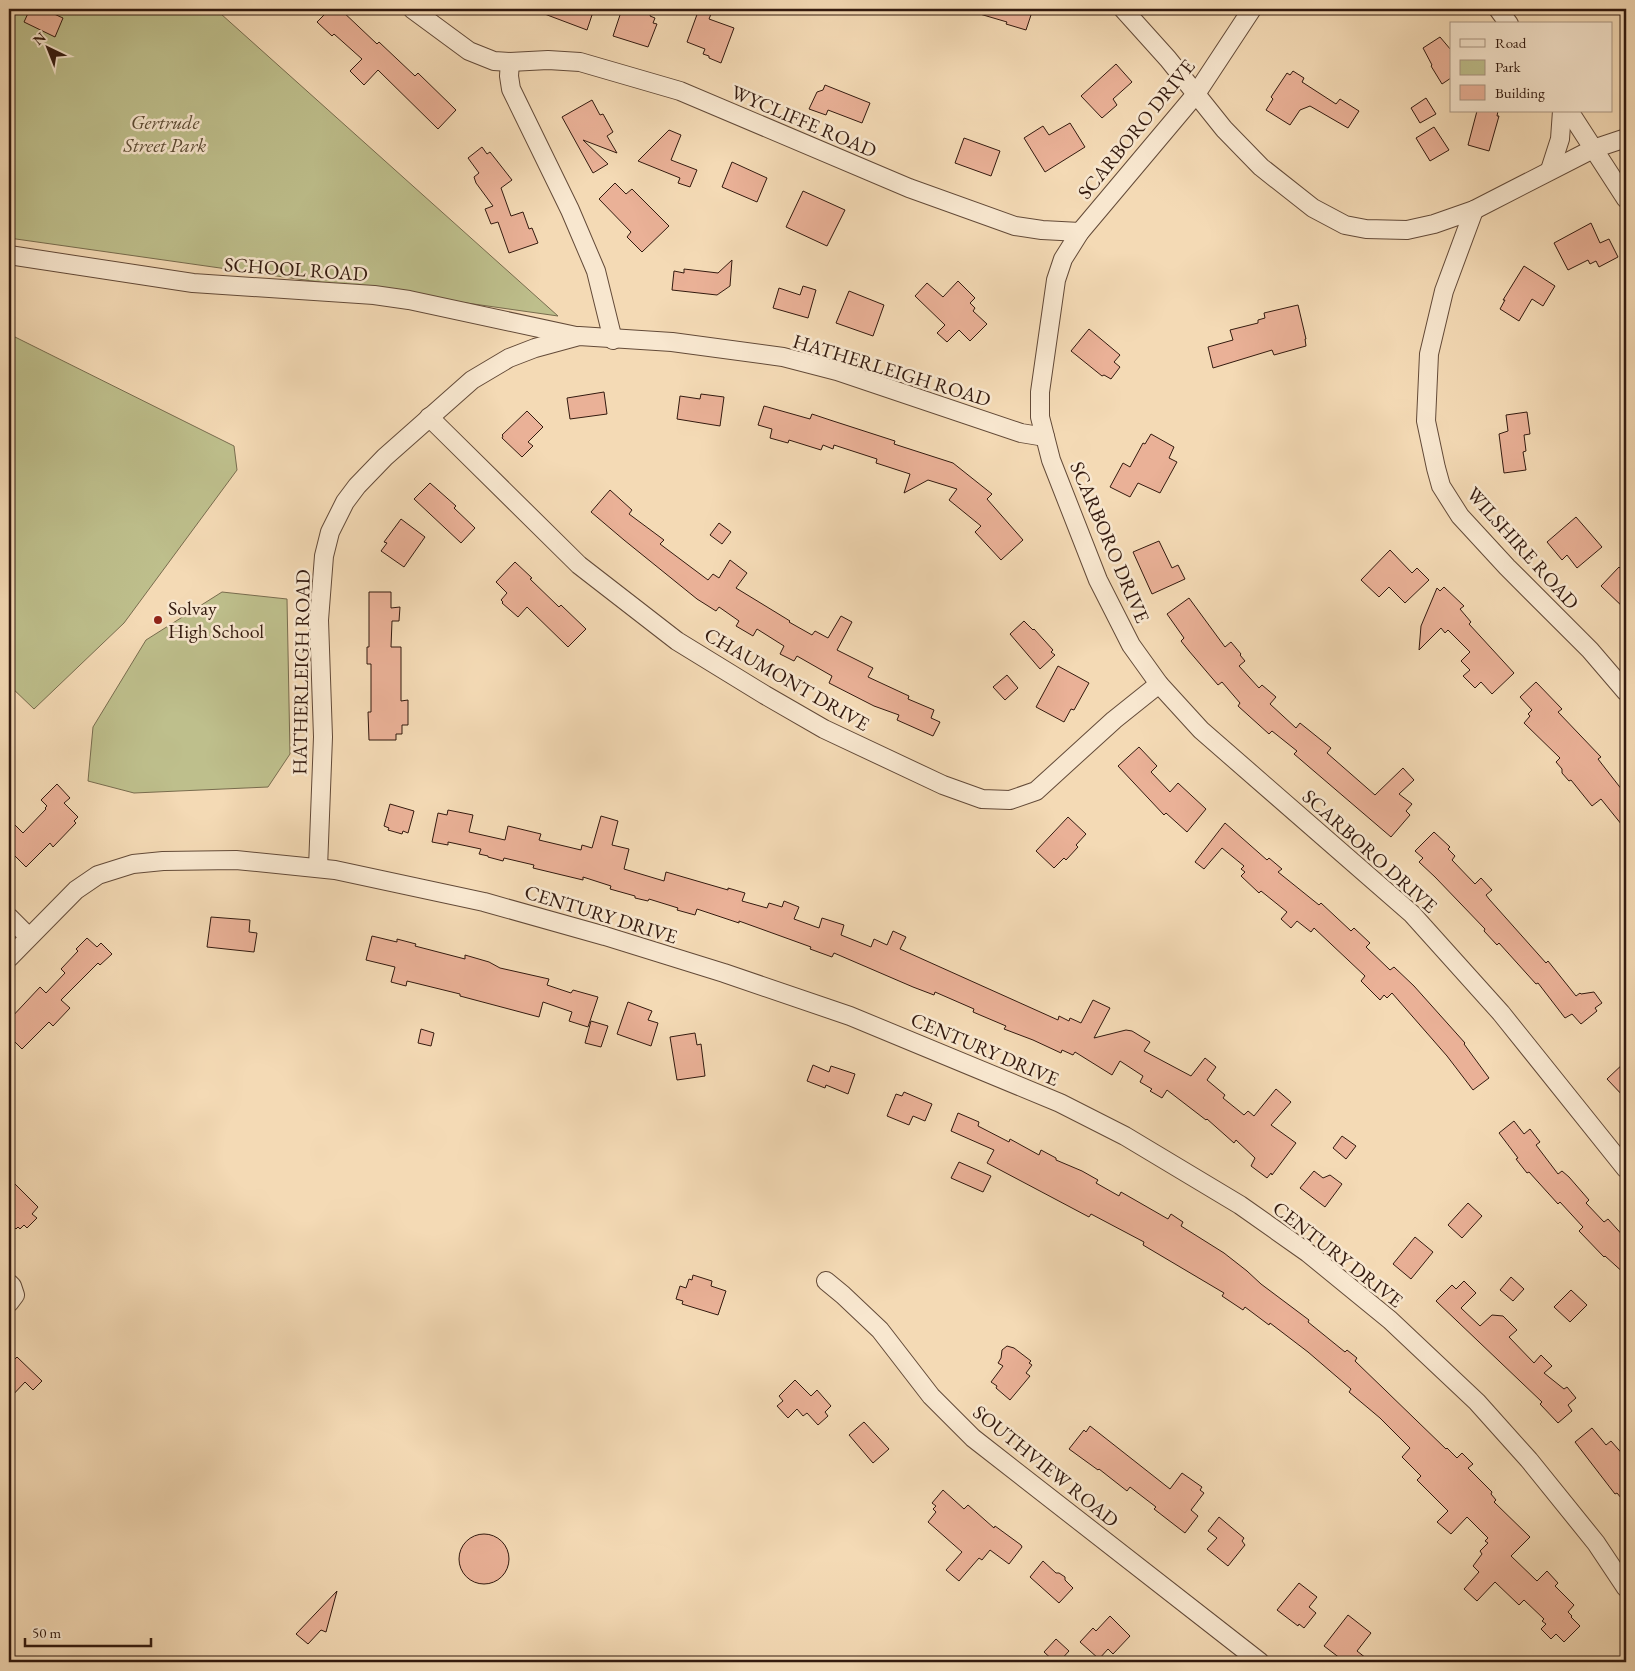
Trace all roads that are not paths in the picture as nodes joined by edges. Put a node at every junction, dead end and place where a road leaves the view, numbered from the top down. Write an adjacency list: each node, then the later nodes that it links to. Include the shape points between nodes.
1 (412, 9): 6 (street, WYCLIFFE ROAD, via 470,51 494,61)
2 (1123, 9): 7 (street)
3 (1252, 9): 7 (street, SCARBORO DRIVE)
4 (1498, 9): 5 (street)
5 (1507, 22)
6 (510, 62): 15 (street, WYCLIFFE ROAD, via 580,62 671,89 909,188 1015,226); 18 (street, via 511,89 596,271)
7 (1196, 94): 14 (street, via 1261,167 1313,208 1344,225 1407,230); 15 (street, SCARBORO DRIVE)
8 (1562, 112): 12 (street, via 1560,139)
9 (1570, 112): 11 (street)
10 (1626, 138): 11 (street)
11 (1593, 149): 12 (street); 13 (street)
12 (1550, 170): 14 (street)
13 (1626, 199)
14 (1474, 210): 22 (street, WILSHIRE ROAD, via 1444,291 1429,354 1426,421 1436,468 1442,486 1460,516 1590,650)
15 (1080, 232): 20 (street, SCARBORO DRIVE, via 1063,259 1056,280 1040,392 1040,417)
16 (9, 255): 17 (street, SCHOOL ROAD, via 194,283 392,297)
17 (579, 336): 18 (street, HATHERLEIGH ROAD); 19 (street, HATHERLEIGH ROAD, via 509,358 472,380)
18 (613, 340): 20 (street, HATHERLEIGH ROAD, via 672,342 783,357 837,370 1021,433)
19 (430, 417): 21 (street, CHAUMONT DRIVE, via 579,565 677,641 824,729 982,799 1010,800 1036,791); 23 (street, HATHERLEIGH ROAD, via 385,457 345,502 330,532 324,556 319,620 322,738)
20 (1045, 437): 21 (street, SCARBORO DRIVE, via 1098,580 1131,645)
21 (1159, 684): 27 (street, SCARBORO DRIVE, via 1200,730 1412,914 1502,1013)
22 (1626, 692)
23 (318, 868): 25 (street, CENTURY DRIVE, via 236,860 133,864 98,875 76,890); 31 (street, CENTURY DRIVE, via 484,902 724,973 850,1016 1060,1103 1125,1136 1240,1205 1308,1253 1390,1320 1477,1402 1529,1460 1596,1543)
24 (9, 917): 25 (street)
25 (29, 937): 26 (street, CENTURY DRIVE)
26 (9, 958)
27 (1626, 1169)
28 (9, 1282): 30 (street, via 14,1295)
29 (826, 1282): 32 (street, SOUTHVIEW ROAD, via 880,1330 932,1396 973,1438)
30 (9, 1303)
31 (1626, 1588)
32 (1260, 1662)

